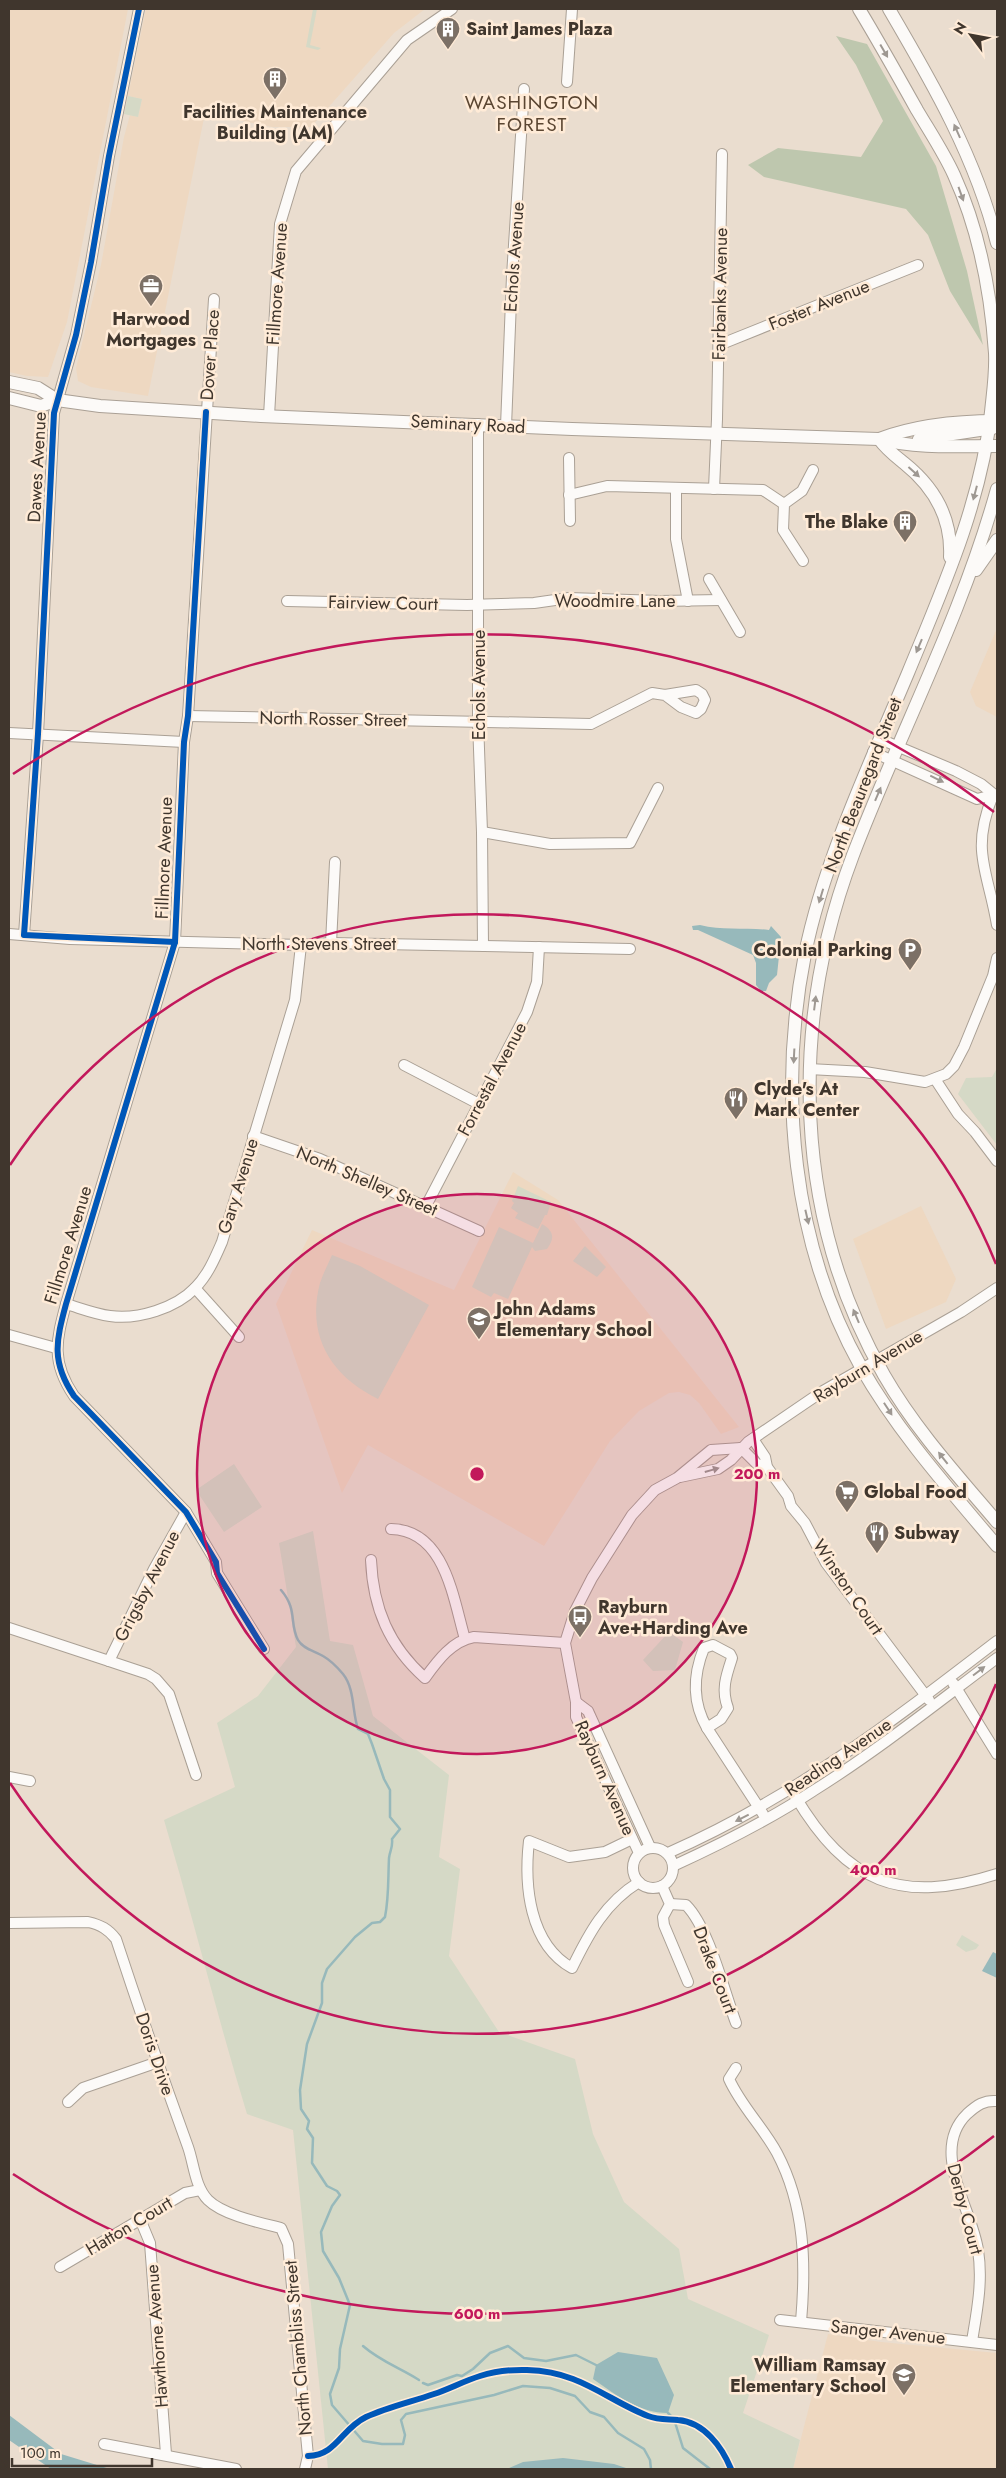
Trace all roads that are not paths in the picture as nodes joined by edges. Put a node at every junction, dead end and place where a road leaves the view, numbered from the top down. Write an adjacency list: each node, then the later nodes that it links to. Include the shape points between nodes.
1 (139, 9): 15 (street, Dawes Avenue, via 76,335)
2 (452, 9): 17 (street, Fillmore Avenue, via 407,40 296,171 280,224)
3 (572, 9): 6 (street)
4 (859, 9): 19 (main road, North Beauregard Street, one-way to 19, via 947,162 972,227 984,274 995,354)
5 (889, 9): 9 (main road, one-way to 5, via 987,207 957,132)
6 (568, 82)
7 (524, 89): 20 (street, Echols Avenue)
8 (722, 154): 12 (street, Fairbanks Avenue)
9 (997, 243)
10 (918, 265): 12 (street, Foster Avenue)
11 (214, 299): 16 (street, Dover Place)
12 (719, 345): 21 (street, Fairbanks Avenue)
13 (9, 382): 15 (main road, Seminary Road, via 38,388)
14 (9, 398): 15 (main road, Seminary Road, via 41,406)
15 (57, 400): 16 (main road, Seminary Road, via 100,406); 47 (street, Dawes Avenue)
16 (206, 412): 17 (main road, Seminary Road); 44 (street, Fillmore Avenue)
17 (269, 416): 18 (main road, Seminary Road)
18 (478, 424): 20 (main road, Seminary Road); 41 (street, Echols Avenue)
19 (993, 424): 22 (main road, Seminary Road, via 901,430); 23 (main road); 24 (main road, North Beauregard Street)
20 (506, 426): 21 (main road, Seminary Road)
21 (717, 434): 22 (main road, Seminary Road); 28 (street, Fairbanks Avenue)
22 (879, 439): 23 (main road, Seminary Road); 35 (main road, one-way to 35, via 888,452 924,481 941,507 951,541)
23 (896, 443): 24 (main road, Seminary Road)
24 (992, 446): 35 (main road, North Beauregard Street, one-way to 35)
25 (569, 458): 30 (street)
26 (813, 470): 31 (street, via 802,491)
27 (676, 489): 28 (street); 30 (street, via 607,486); 40 (street, via 676,539)
28 (714, 489): 31 (street, via 763,490)
29 (997, 489): 37 (main road, North Beauregard Street)
30 (569, 495): 32 (street)
31 (784, 504): 34 (street, via 783,530)
32 (570, 521)
33 (997, 540): 37 (main road)
34 (803, 561)
35 (948, 577): 48 (main road, North Beauregard Street, one-way to 48)
36 (710, 579): 38 (street)
37 (964, 589): 50 (main road, North Beauregard Street)
38 (722, 600): 40 (street, Woodmire Lane); 42 (street)
39 (287, 601): 41 (street, Fairview Court)
40 (688, 601): 41 (street, Woodmire Lane, via 569,598 534,603)
41 (479, 603): 45 (street, Echols Avenue)
42 (740, 632)
43 (666, 694): 45 (street, North Rosser Street, via 652,693 591,724)
44 (188, 716): 45 (street, North Rosser Street); 49 (street, Fillmore Avenue)
45 (478, 721): 55 (street, Echols Avenue)
46 (9, 733): 47 (street)
47 (38, 734): 49 (street); 59 (street, Dawes Avenue)
48 (880, 739): 50 (street); 51 (main road, North Beauregard Street)
49 (184, 742): 60 (street, Fillmore Avenue)
50 (898, 746): 52 (main road, North Beauregard Street); 54 (street, via 981,784)
51 (873, 752): 52 (street); 82 (main road, North Beauregard Street, one-way to 82, via 823,890 805,953 795,1032 792,1096 795,1160 807,1218 827,1288)
52 (893, 760): 54 (street, one-way to 54, via 977,799); 68 (main road, North Beauregard Street, one-way to 52, via 817,989 831,922 854,854)
53 (658, 788): 55 (street, via 630,843 550,844)
54 (995, 796): 57 (street, via 985,815 980,841 982,864)
55 (482, 832): 63 (street, Echols Avenue)
56 (335, 862): 61 (street)
57 (997, 925)
58 (9, 934): 59 (street, North Stevens Street)
59 (24, 935): 60 (street, North Stevens Street)
60 (176, 942): 62 (street, North Stevens Street); 77 (street, Fillmore Avenue)
61 (331, 943): 62 (street, North Stevens Street); 63 (street, North Stevens Street)
62 (301, 945): 71 (street, Gary Avenue, via 295,1000)
63 (482, 946): 64 (street, North Stevens Street)
64 (539, 947): 65 (street, North Stevens Street); 70 (street, Forrestal Avenue, via 533,997)
65 (630, 949)
66 (997, 958): 69 (street, via 993,976 964,1047 954,1066)
67 (404, 1065): 70 (street)
68 (809, 1069): 69 (street, via 866,1072 925,1082); 81 (main road, North Beauregard Street, one-way to 68, via 851,1305 827,1235 811,1146)
69 (935, 1079): 72 (street, via 958,1114)
70 (479, 1104): 73 (street, Forrestal Avenue)
71 (254, 1136): 73 (street, North Shelley Street, via 320,1159); 75 (street, Gary Avenue, via 222,1242)
72 (997, 1161)
73 (426, 1206): 74 (street, North Shelley Street)
74 (479, 1231)
75 (195, 1288): 77 (street, Gary Avenue, via 163,1308 129,1316 110,1316); 79 (street)
76 (997, 1288): 81 (street, Rayburn Avenue)
77 (66, 1304): 80 (street, Fillmore Avenue)
78 (9, 1335): 80 (street)
79 (239, 1337)
80 (56, 1348): 87 (street, via 60,1371 74,1396)
81 (876, 1360): 82 (street, Rayburn Avenue); 88 (main road, North Beauregard Street, one-way to 81, via 934,1446)
82 (862, 1368): 83 (street, Rayburn Avenue, via 822,1391); 90 (main road, North Beauregard Street, one-way to 90, via 897,1423)
83 (753, 1439): 84 (street, Rayburn Avenue); 85 (street, Winston Court, via 765,1457)
84 (740, 1448): 85 (street, Winston Court, via 757,1464); 86 (street, Rayburn Avenue, one-way to 84, via 718,1468 732,1460); 86 (street, Rayburn Avenue, via 711,1450)
85 (767, 1467): 101 (street, Winston Court, via 805,1523 826,1563)
86 (676, 1478): 95 (street, Rayburn Avenue, via 655,1490 632,1515 584,1591)
87 (186, 1512): 96 (street, via 216,1562 217,1573); 98 (street, Grigsby Avenue)
88 (997, 1522)
89 (391, 1529): 93 (street, via 403,1529 414,1534 433,1549 442,1563)
90 (997, 1546)
91 (371, 1560): 93 (street, via 375,1597 383,1624 402,1654 425,1678 444,1654)
92 (9, 1628): 98 (street)
93 (465, 1639): 95 (street)
94 (997, 1642): 99 (street, Reading Avenue)
95 (565, 1643): 102 (street, Rayburn Avenue)
96 (264, 1649)
97 (997, 1658): 100 (street, Reading Avenue, one-way to 97)
98 (110, 1661): 106 (street, via 148,1674 163,1686)
99 (949, 1678): 100 (street); 101 (street, Reading Avenue)
100 (957, 1688): 103 (street, Reading Avenue); 105 (street)
101 (926, 1696): 103 (street, Winston Court); 109 (street, Reading Avenue, via 840,1759)
102 (576, 1702): 113 (street, Rayburn Avenue, via 576,1717); 114 (street, Rayburn Avenue, via 588,1711)
103 (933, 1706): 110 (street, Reading Avenue)
104 (707, 1728): 104 (street, via 695,1694 704,1648 713,1645 732,1658 725,1678 728,1708 721,1719); 111 (street)
105 (997, 1754)
106 (196, 1775)
107 (9, 1777): 108 (street)
108 (30, 1781)
109 (791, 1790): 110 (street); 111 (street, Reading Avenue)
110 (798, 1801): 112 (street, Reading Avenue); 118 (street, via 829,1845 868,1874 885,1882 938,1888)
111 (760, 1809): 112 (street); 116 (street, Reading Avenue, one-way to 116)
112 (766, 1819): 117 (street, Reading Avenue)
113 (632, 1839): 115 (street, Rayburn Avenue); 119 (street, via 605,1852 569,1857 528,1841 529,1894 545,1944 561,1962 572,1968 593,1926 623,1892)
114 (650, 1847): 115 (street); 116 (street)
115 (639, 1853): 119 (street, via 633,1870)
116 (668, 1853): 117 (street)
117 (673, 1866): 120 (street, via 671,1877)
118 (997, 1874)
119 (638, 1882): 120 (street, via 650,1888)
120 (662, 1886): 121 (street)
121 (670, 1904): 123 (street, Drake Court, via 663,1917 664,1925); 124 (street, Drake Court, via 686,1905 691,1911 705,1938)
122 (9, 1923): 125 (street, Doris Drive, via 88,1922 111,1933 116,1939)
123 (688, 1982)
124 (736, 2023)
125 (158, 2062): 128 (street, via 84,2088); 129 (street, Doris Drive)
126 (736, 2068): 134 (street, via 729,2079 777,2152 796,2207 804,2249)
127 (997, 2101): 135 (street, Derby Court, via 986,2100 962,2119 950,2153 978,2249 981,2275)
128 (68, 2102)
129 (200, 2190): 130 (street, Hatton Court, via 185,2193); 131 (street, Doris Drive, via 208,2201 221,2208 255,2222)
130 (140, 2219): 132 (street, Hatton Court); 138 (street, Hawthorne Avenue, via 150,2242)
131 (281, 2228): 140 (street, North Chambliss Street, via 288,2244 308,2456)
132 (60, 2267)
133 (780, 2320): 134 (street, Sanger Avenue)
134 (801, 2322): 135 (street, Sanger Avenue)
135 (972, 2341): 136 (street, Sanger Avenue)
136 (997, 2345)
137 (104, 2444): 138 (street)
138 (166, 2454): 139 (street)
139 (236, 2469)
140 (305, 2469)

